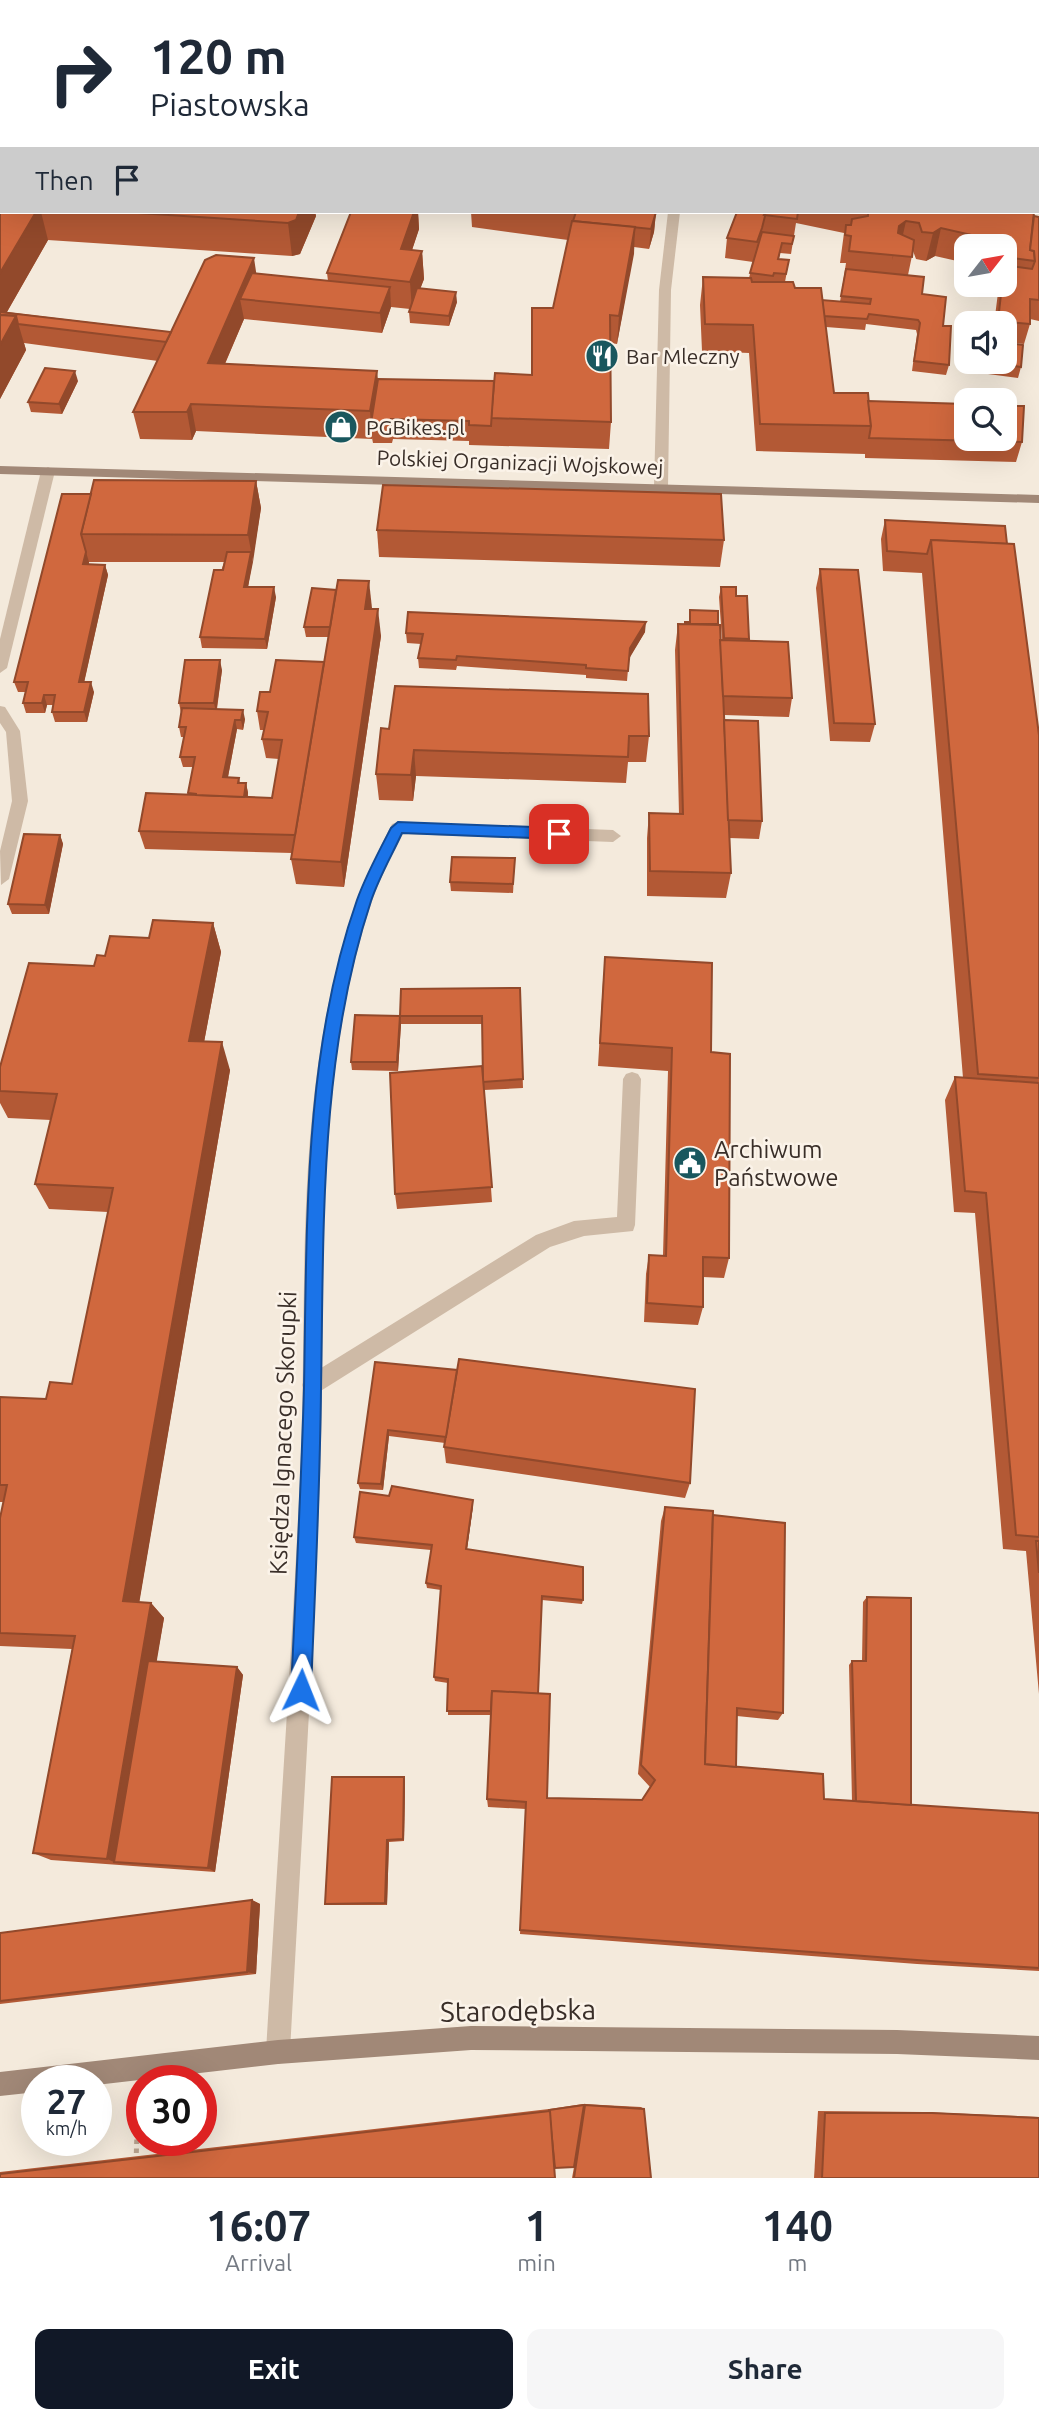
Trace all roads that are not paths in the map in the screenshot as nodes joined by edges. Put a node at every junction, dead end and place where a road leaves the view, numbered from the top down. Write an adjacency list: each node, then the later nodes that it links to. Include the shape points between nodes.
1 (674, 214): 4 (street, via 665,290)
2 (0, 470): 3 (street, Polskiej Organizacji Wojskowej)
3 (48, 471): 4 (street, Polskiej Organizacji Wojskowej); 6 (street)
4 (662, 487): 5 (street, Polskiej Organizacji Wojskowej)
5 (1039, 499)
6 (0, 668)
7 (0, 711): 9 (street, via 13,731 20,801)
8 (613, 836): 11 (street, Księdza Ignacego Skorupki, via 398,828 365,897 350,947 324,1078 316,1186)
9 (1, 879)
10 (632, 1079): 11 (street, via 626,1225 593,1225 550,1238)
11 (312, 1385): 13 (street, Księdza Ignacego Skorupki, via 301,1690)
12 (1039, 2048): 13 (street, Starodębska, via 471,2038)
13 (278, 2052): 14 (street, Starodębska)
14 (0, 2084)

